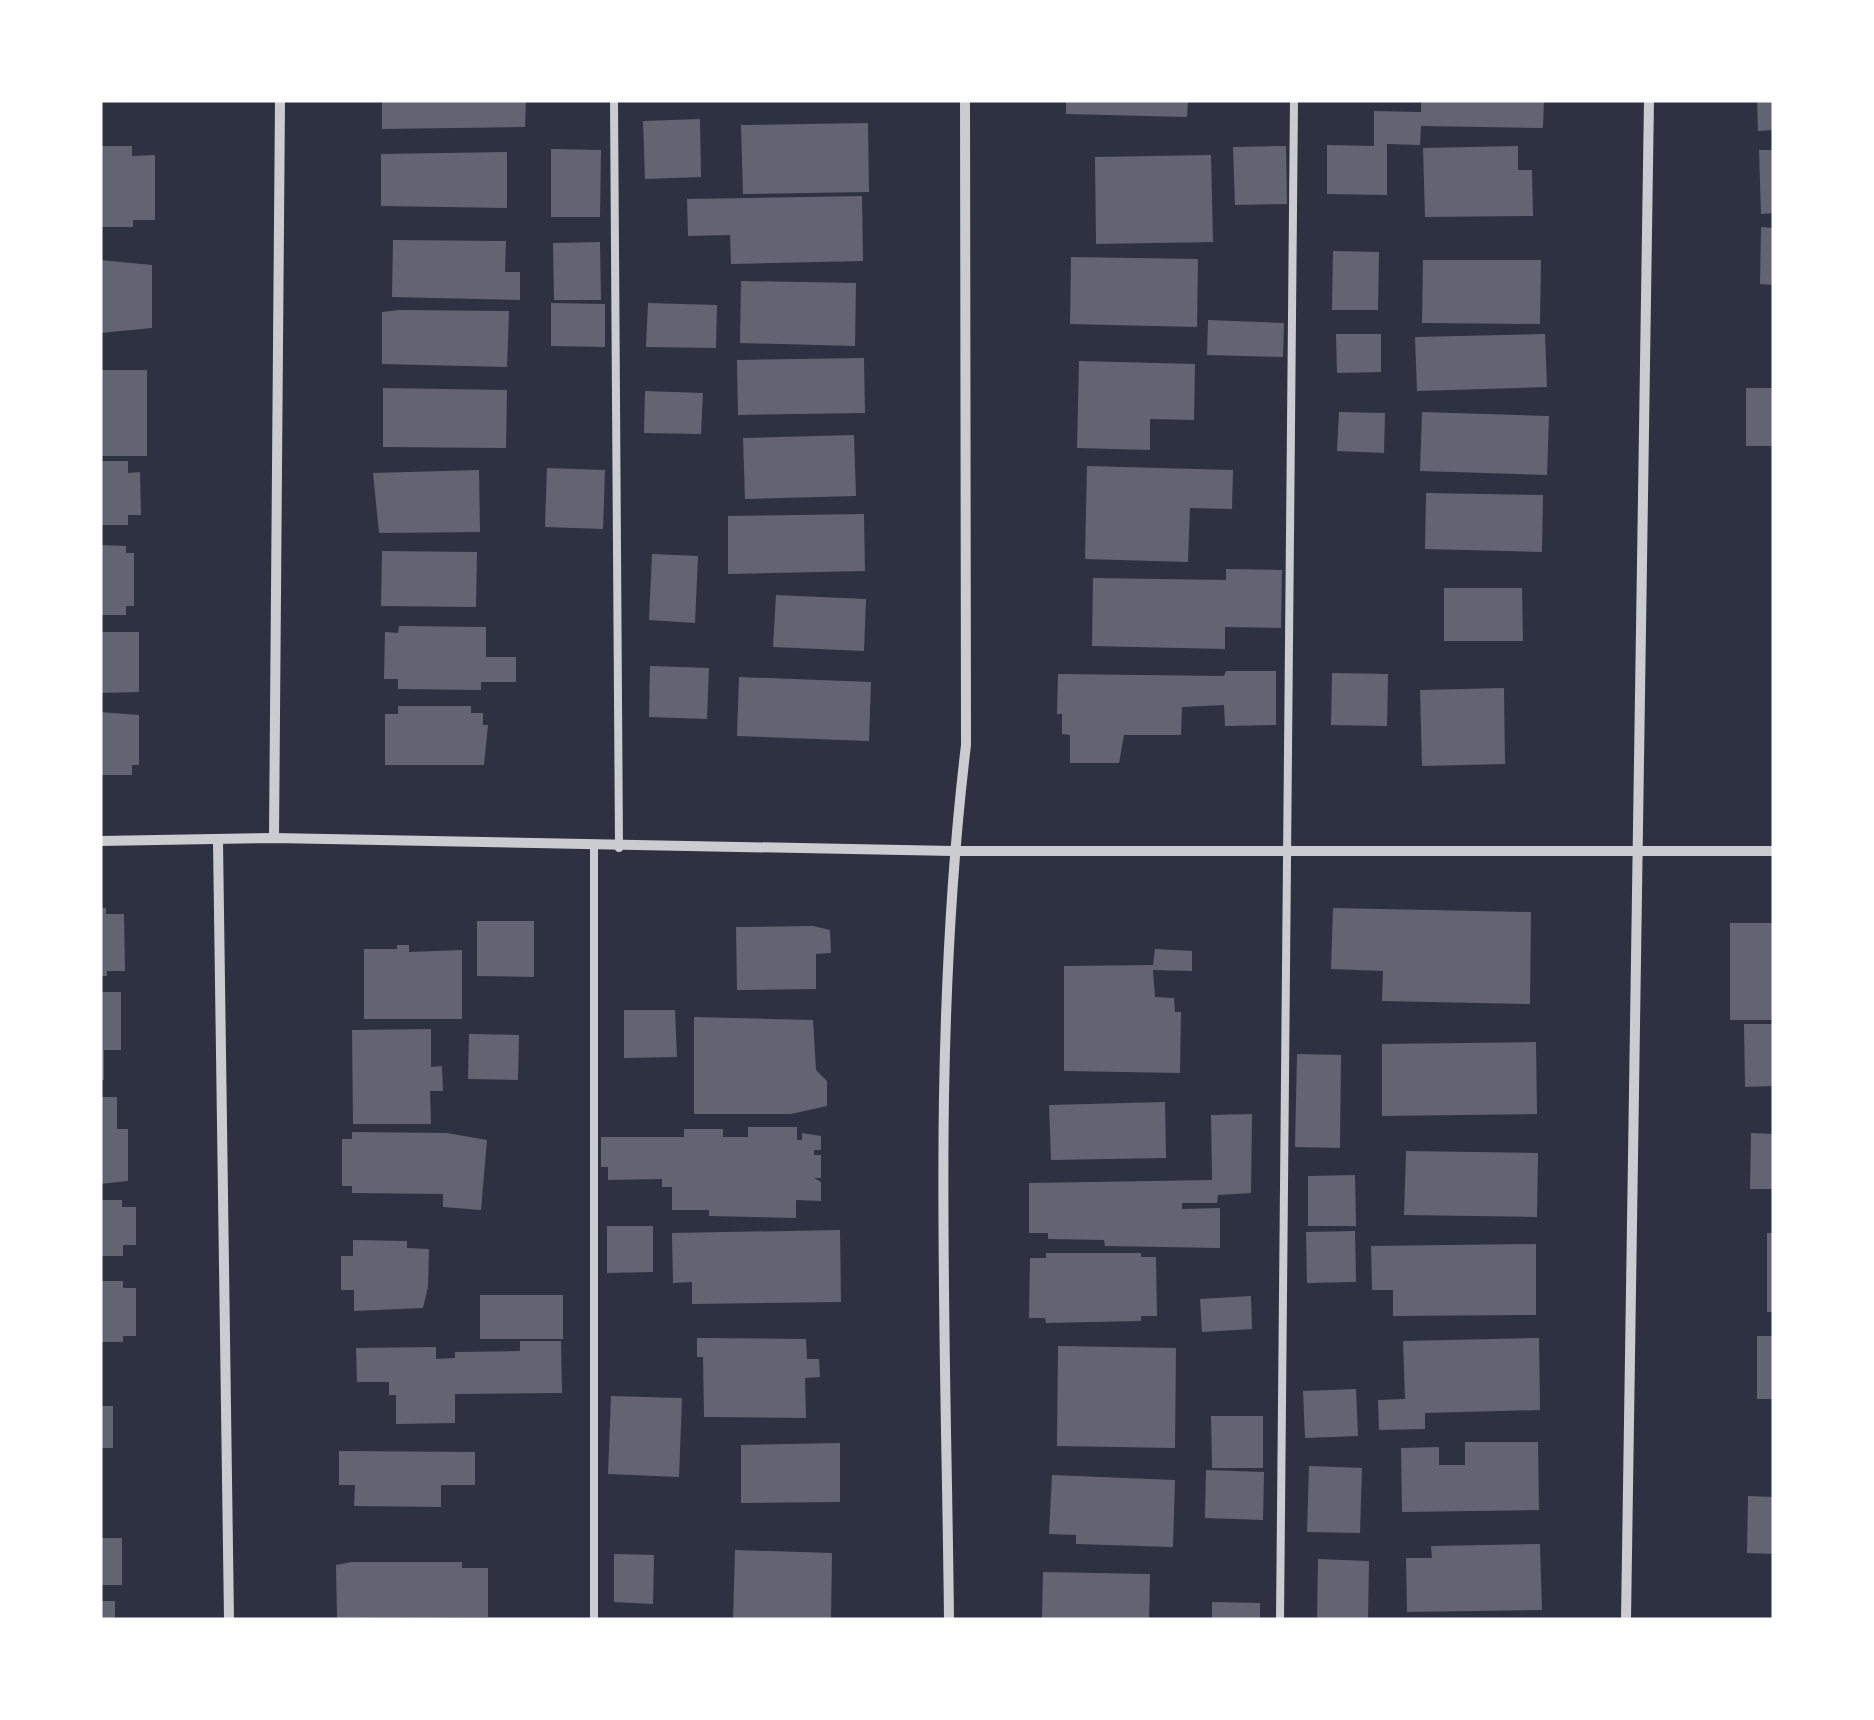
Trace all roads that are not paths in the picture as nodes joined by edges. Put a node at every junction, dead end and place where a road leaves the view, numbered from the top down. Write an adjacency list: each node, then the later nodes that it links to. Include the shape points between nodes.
1 (280, 100): 6 (street)
2 (614, 100): 10 (lane)
3 (966, 100): 12 (street, via 966,746)
4 (1294, 100): 13 (lane)
5 (1649, 100): 14 (street)
6 (274, 838): 8 (street); 9 (street)
7 (100, 841): 8 (street)
8 (218, 841): 15 (street)
9 (594, 844): 10 (street); 16 (lane)
10 (619, 848): 12 (street)
11 (1774, 851): 14 (street)
12 (953, 852): 13 (street); 17 (street, via 944,1030)
13 (1284, 852): 14 (street); 18 (lane)
14 (1638, 852): 19 (street)
15 (229, 1620)
16 (594, 1620)
17 (949, 1620)
18 (1280, 1620)
19 (1626, 1620)

